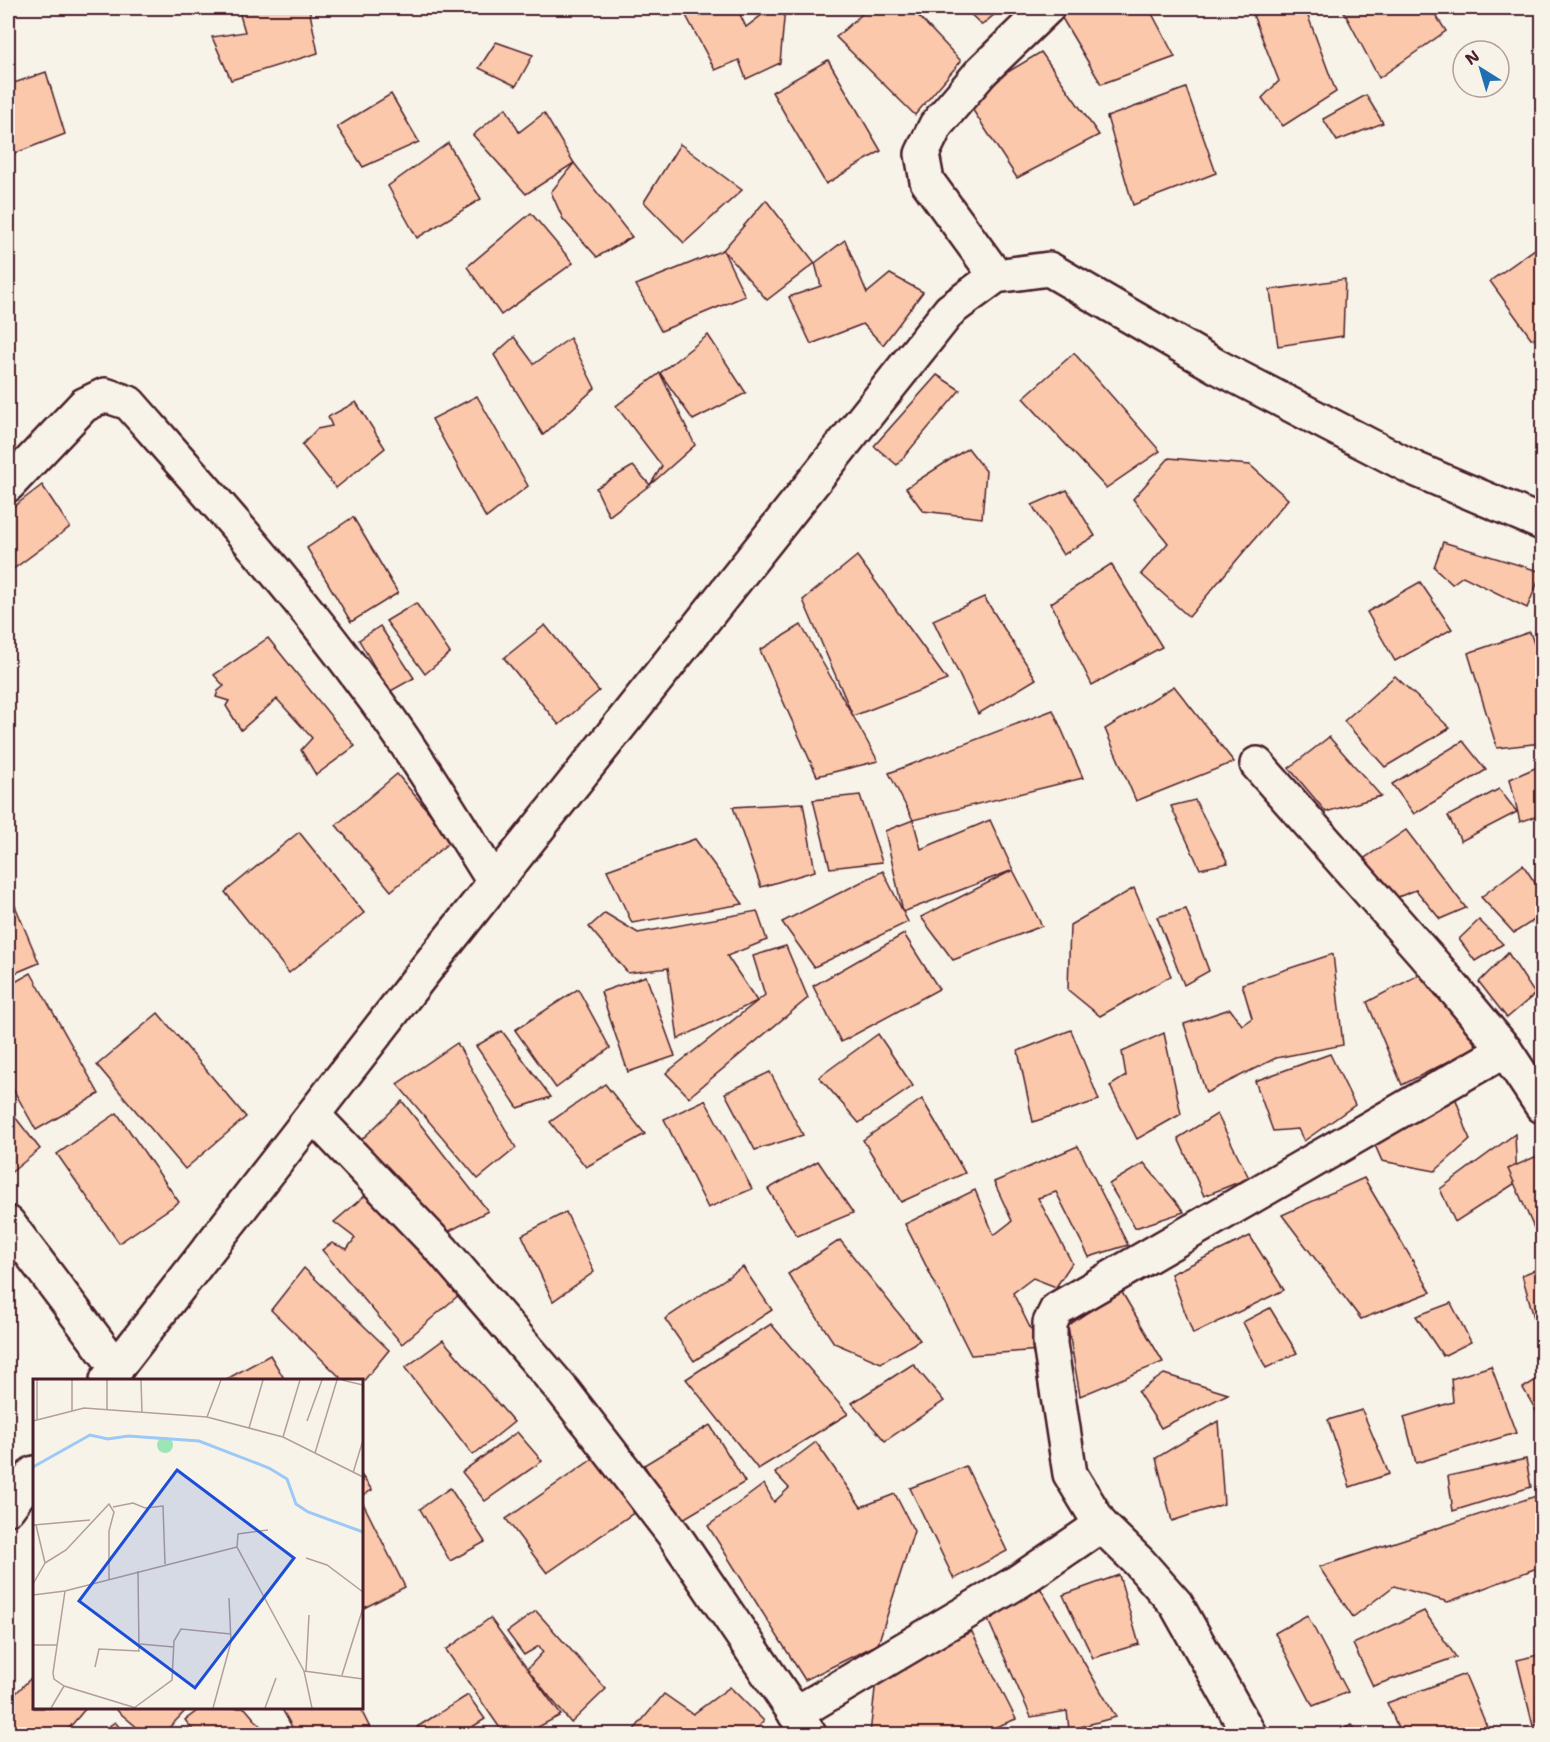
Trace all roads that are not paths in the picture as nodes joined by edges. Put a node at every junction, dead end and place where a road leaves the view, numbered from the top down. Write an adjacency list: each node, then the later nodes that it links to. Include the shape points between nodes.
1 (1047, 8): 2 (street, via 966,88 936,125 922,154 927,181)
2 (996, 276): 4 (street, via 1050,269 1218,367 1405,464); 6 (street, via 950,310)
3 (8, 485): 6 (street, via 84,405 105,395 129,403 254,545 363,682)
4 (1542, 523)
5 (1257, 764): 7 (street)
6 (495, 883): 9 (street)
7 (1505, 1050): 8 (street); 14 (street, via 1057,1309 1050,1323 1050,1344 1070,1474)
8 (1542, 1106)
9 (313, 1115): 11 (street); 15 (street, via 443,1251 564,1392 674,1535)
10 (8, 1223): 11 (street)
11 (112, 1374)
12 (33, 1474): 13 (street)
13 (8, 1508)
14 (1101, 1525): 15 (street); 16 (street, via 1176,1604)
15 (802, 1724)
16 (1249, 1734)

